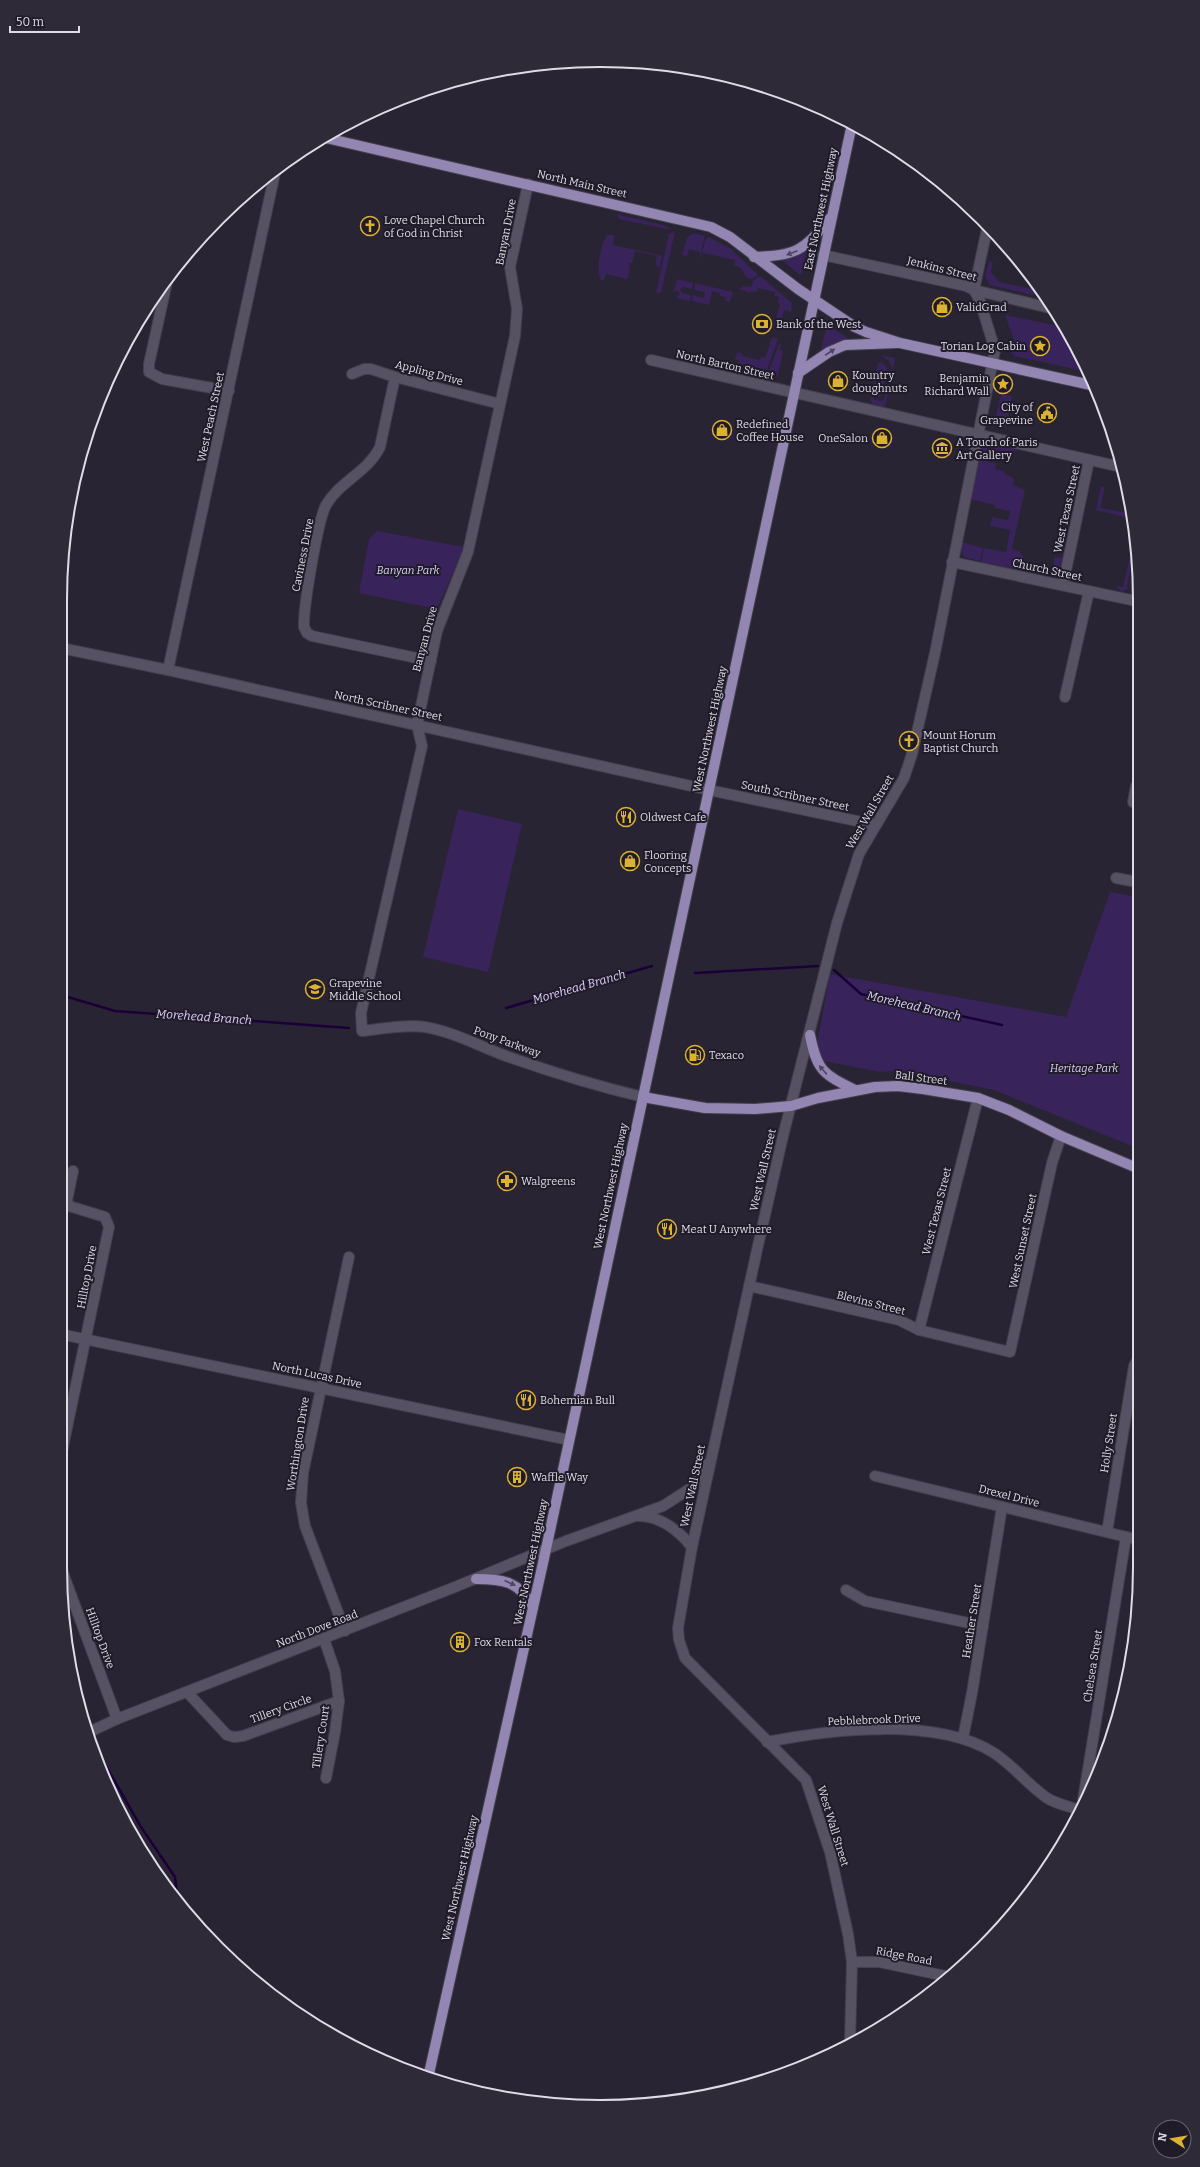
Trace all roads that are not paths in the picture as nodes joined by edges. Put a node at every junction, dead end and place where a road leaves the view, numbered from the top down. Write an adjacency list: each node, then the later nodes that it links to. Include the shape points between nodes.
1 (851, 130): 5 (main road, East Northwest Highway)
2 (332, 139): 4 (main road, North Main Street)
3 (274, 179): 20 (street, West Peach Street)
4 (528, 184): 8 (main road, North Main Street, via 711,227 730,237); 22 (street, Banyan Drive, via 510,267 518,320)
5 (830, 217): 7 (main road, East Northwest Highway); 8 (main road, one-way to 8, via 812,240 793,254)
6 (986, 233): 9 (street)
7 (823, 255): 9 (street, Jenkins Street, via 966,286); 11 (main road, East Northwest Highway)
8 (754, 257): 11 (main road, North Main Street)
9 (974, 290): 12 (street, Jenkins Street); 15 (street, West Wall Street, via 980,301 995,350)
10 (164, 294): 20 (street, via 149,372 162,379)
11 (814, 299): 13 (main road, North Main Street, via 855,327); 16 (main road, West Northwest Highway)
12 (1045, 307)
13 (900, 343): 15 (main road); 16 (main road, one-way to 13, via 829,352 845,345)
14 (651, 360): 21 (street, North Barton Street, via 778,390)
15 (992, 364): 19 (main road); 23 (street, West Wall Street)
16 (798, 373): 21 (main road, West Northwest Highway)
17 (352, 374): 18 (street, Appling Drive, via 371,369)
18 (395, 377): 22 (street, Appling Drive); 31 (street, Caviness Drive, via 376,455 357,475 343,484 326,505 315,549 304,627 312,636)
19 (1087, 384)
20 (229, 391): 32 (street, West Peach Street)
21 (794, 391): 23 (street, North Barton Street); 35 (main road, West Northwest Highway)
22 (500, 404): 31 (street, Banyan Drive, via 468,552 442,614)
23 (979, 436): 24 (street, North Barton Street); 26 (street, West Wall Street)
24 (1089, 460): 25 (street, North Barton Street); 27 (street, West Texas Street)
25 (1116, 466)
26 (952, 562): 27 (street, Church Street); 38 (street, West Wall Street, via 912,754 904,778)
27 (1063, 585): 28 (street, Church Street)
28 (1089, 591): 29 (street, Church Street); 33 (street)
29 (1133, 600)
30 (67, 649): 32 (street, North Scribner Street)
31 (430, 661): 34 (street, Banyan Drive)
32 (168, 670): 34 (street, North Scribner Street)
33 (1065, 697)
34 (417, 725): 35 (street, North Scribner Street); 41 (street, Banyan Drive, via 422,746 361,1013)
35 (709, 790): 38 (street, South Scribner Street); 44 (main road, West Northwest Highway)
36 (1133, 798): 37 (street)
37 (1132, 802)
38 (876, 825): 42 (street, West Wall Street, via 859,854 850,878)
39 (1116, 878): 40 (street)
40 (1133, 881)
41 (362, 1031): 44 (street, Pony Parkway, via 417,1027 448,1032 504,1055 581,1081)
42 (810, 1035): 43 (main road, one-way to 42, via 832,1079 821,1070); 46 (street, West Wall Street)
43 (855, 1090): 45 (main road, Ball Street, via 898,1086); 46 (main road, Ball Street)
44 (643, 1097): 46 (main road, Ball Street, via 710,1108 755,1109); 59 (main road, West Northwest Highway)
45 (978, 1098): 47 (main road, Ball Street); 52 (street, West Texas Street)
46 (791, 1106): 51 (street, West Wall Street)
47 (1061, 1136): 48 (main road, Ball Street); 55 (street, West Sunset Street, via 1052,1163)
48 (1133, 1166)
49 (73, 1171): 54 (street, Hilltop Drive, via 67,1200 69,1206 105,1217 109,1227)
50 (349, 1257): 57 (street, Worthington Drive)
51 (749, 1286): 52 (street, Blevins Street, via 899,1320); 60 (street, West Wall Street)
52 (919, 1330): 55 (street, Blevins Street)
53 (67, 1336): 54 (street, North Lucas Drive)
54 (87, 1340): 57 (street, North Lucas Drive); 58 (street, Hilltop Drive)
55 (1010, 1352)
56 (1133, 1372): 64 (street, Holly Street)
57 (320, 1387): 59 (street, North Lucas Drive); 74 (street, Worthington Drive, via 303,1472 301,1503 305,1526)
58 (67, 1430)
59 (569, 1440): 67 (main road, West Northwest Highway)
60 (712, 1455): 63 (street, North Dove Road, via 691,1488 663,1506); 68 (street, West Wall Street)
61 (875, 1476): 62 (street, Drexel Drive)
62 (1002, 1507): 64 (street, Drexel Drive); 73 (street, Heather Street)
63 (634, 1517): 67 (street, North Dove Road, via 605,1525); 68 (street, via 646,1516 669,1525 682,1534)
64 (1107, 1532): 65 (street, Drexel Drive)
65 (1126, 1537): 66 (street, Drexel Drive); 83 (street, Chelsea Street)
66 (1133, 1539)
67 (550, 1547): 69 (street, North Dove Road); 72 (main road, West Northwest Highway)
68 (692, 1547): 81 (street, West Wall Street, via 678,1628 685,1658)
69 (476, 1579): 72 (main road, one-way to 72, via 505,1580 527,1595); 74 (street, North Dove Road)
70 (68, 1585): 78 (street, Hilltop Drive)
71 (846, 1590): 73 (street, via 865,1601)
72 (533, 1607): 88 (main road, West Northwest Highway)
73 (983, 1626): 80 (street, Heather Street)
74 (345, 1631): 75 (street, North Dove Road)
75 (324, 1639): 76 (street, North Dove Road); 77 (street, via 335,1671)
76 (187, 1692): 77 (street, Tillery Circle, via 223,1732 234,1737); 78 (street, North Dove Road)
77 (338, 1701): 82 (street, Tillery Court)
78 (117, 1719): 79 (street, North Dove Road)
79 (92, 1729)
80 (963, 1738): 81 (street, Pebblebrook Drive, via 924,1730 870,1730 796,1736); 84 (street, Pebblebrook Drive, via 993,1753 1048,1799)
81 (767, 1742): 85 (street, West Wall Street, via 806,1780 830,1852)
82 (326, 1778)
83 (1085, 1787)
84 (1075, 1809)
85 (852, 1962): 86 (street, Ridge Road, via 879,1962); 87 (street, West Wall Street)
86 (942, 1975)
87 (850, 2037)
88 (429, 2072)

